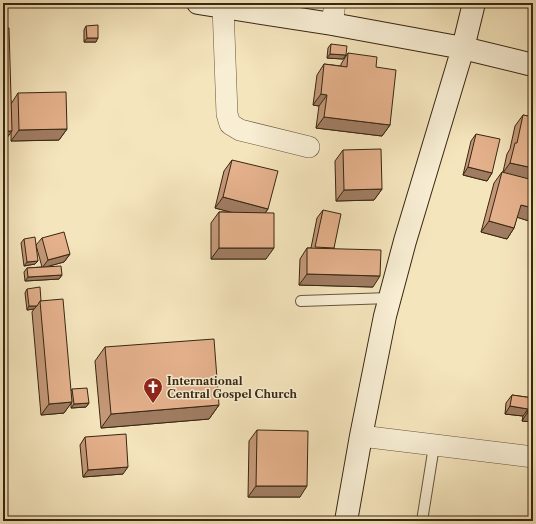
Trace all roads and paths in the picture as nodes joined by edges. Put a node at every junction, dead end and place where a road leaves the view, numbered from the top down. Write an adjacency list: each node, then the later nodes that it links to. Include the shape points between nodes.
1 (198, 3): 4 (street)
2 (335, 3): 5 (street)
3 (474, 3): 6 (street)
4 (223, 6): 5 (street); 8 (street, via 230,124 240,130)
5 (332, 24): 6 (street)
6 (463, 48): 7 (street); 9 (street)
7 (533, 66)
8 (309, 147)
9 (390, 298): 10 (lane); 11 (street)
10 (301, 302)
11 (361, 436): 12 (street); 14 (street)
12 (434, 446): 13 (street); 15 (lane)
13 (533, 457)
14 (346, 521)
15 (422, 521)

